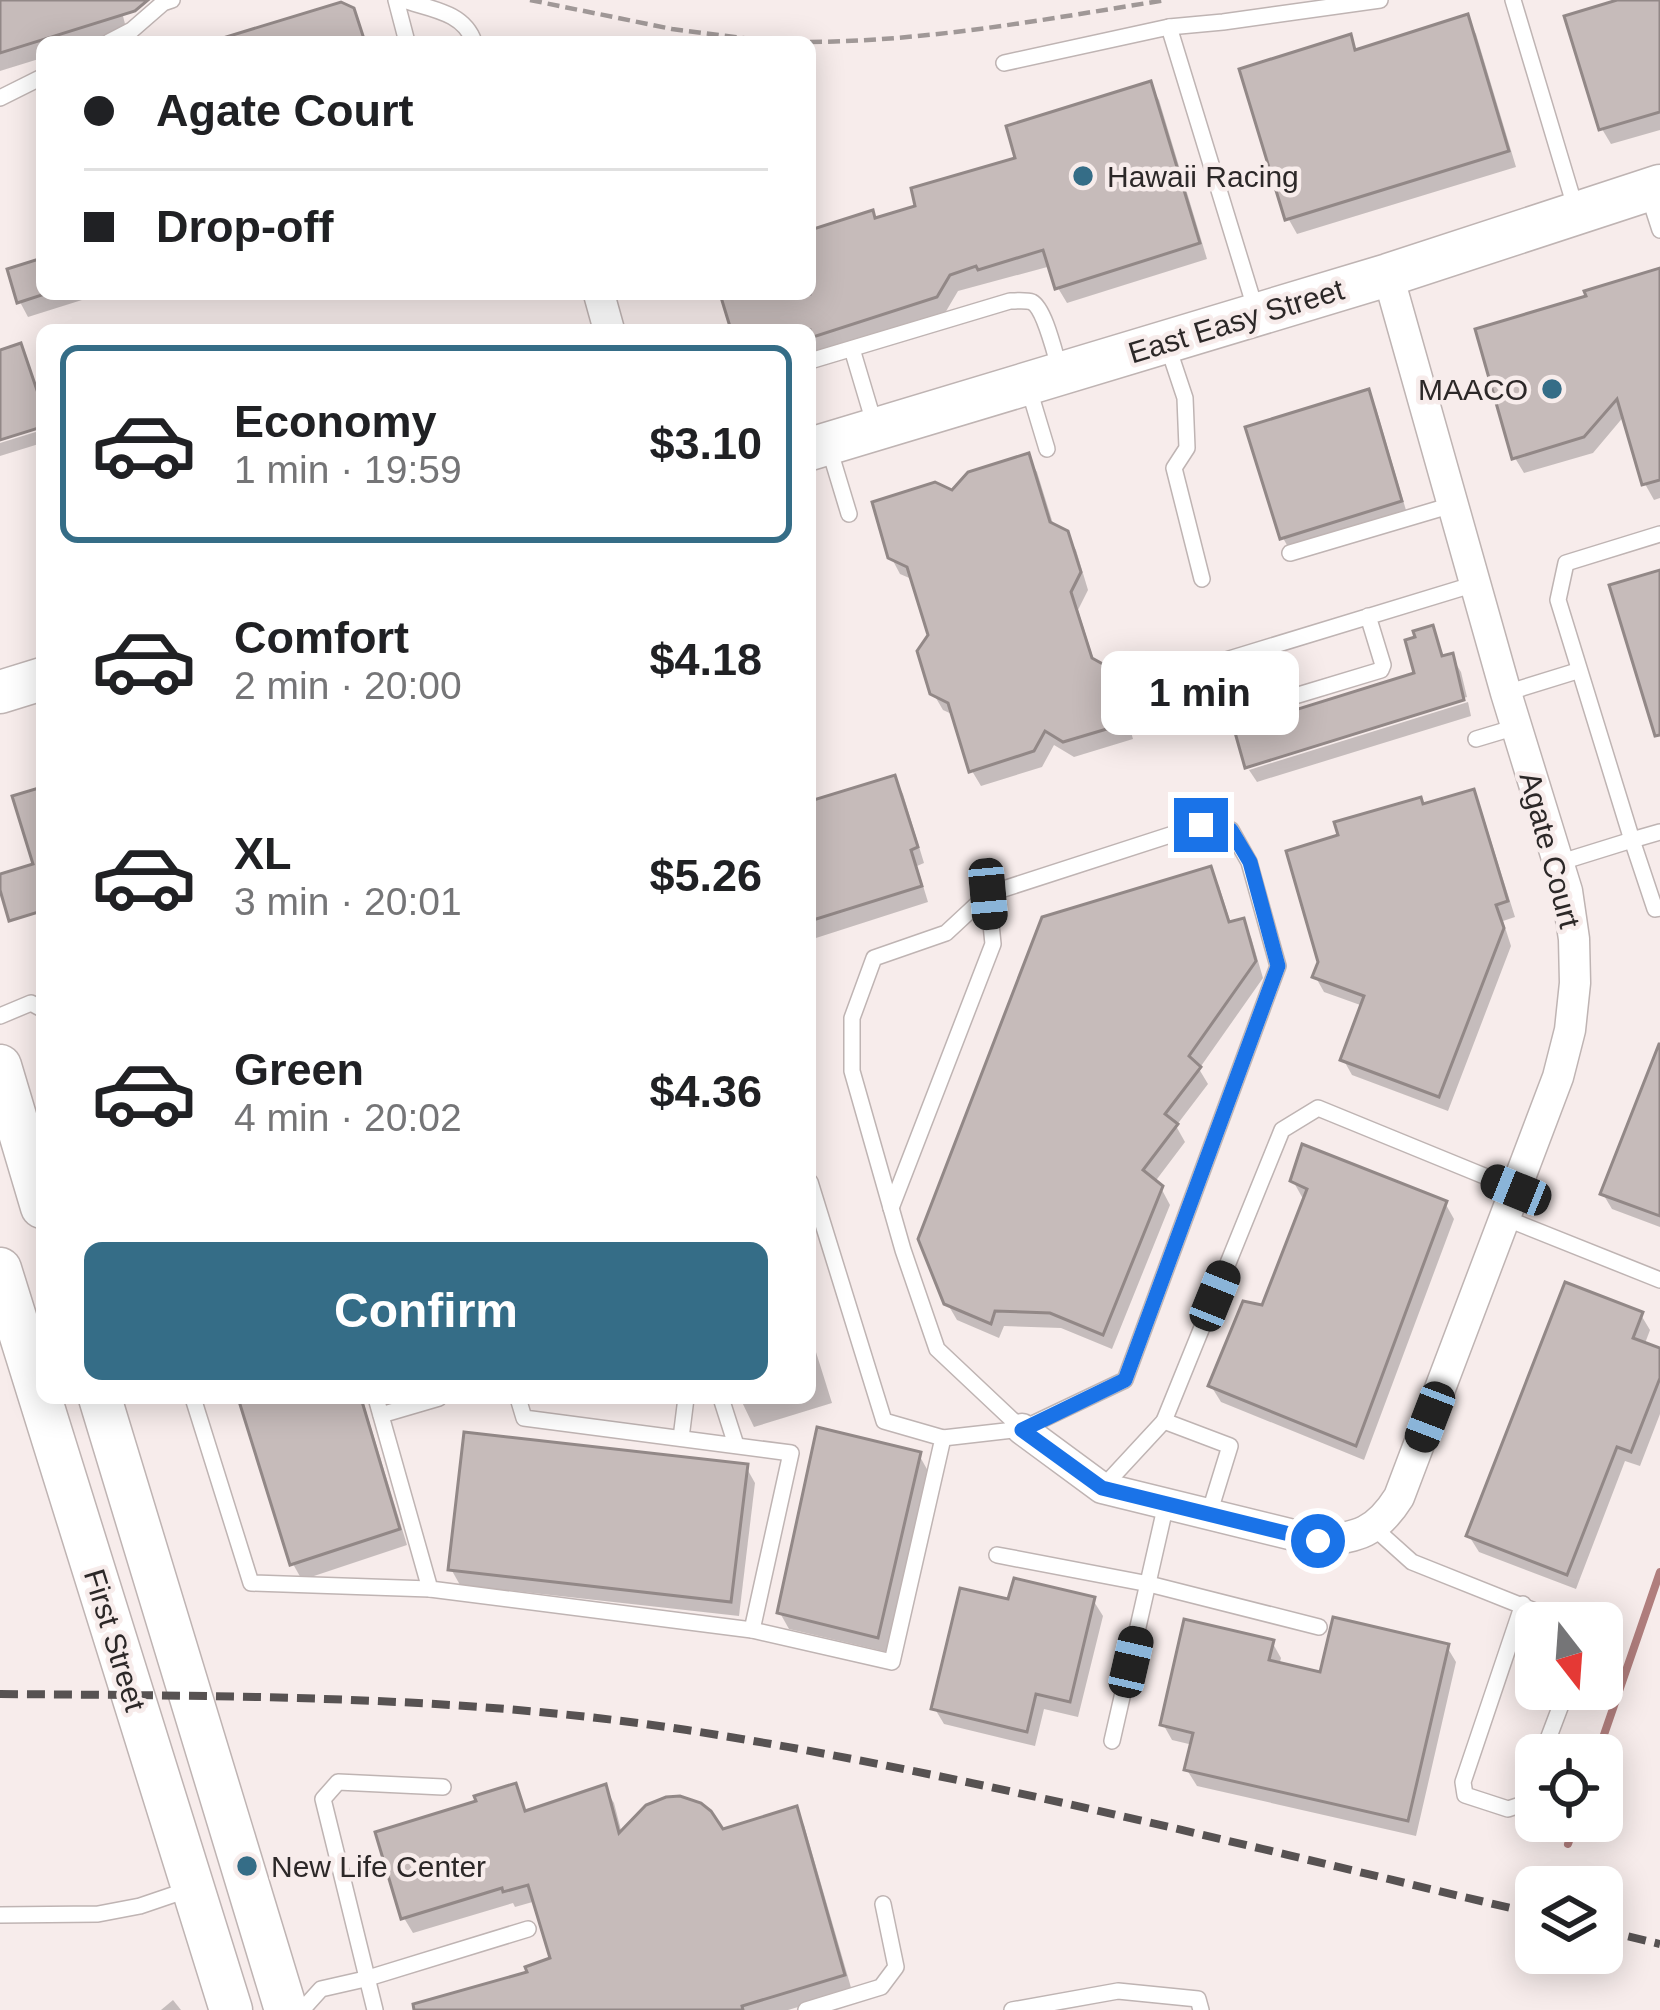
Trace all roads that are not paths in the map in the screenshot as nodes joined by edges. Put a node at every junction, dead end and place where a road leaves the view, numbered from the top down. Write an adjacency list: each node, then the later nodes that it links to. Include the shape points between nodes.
1 (172, 0): 6 (lane)
2 (400, 0): 7 (lane); 8 (lane, via 460,19)
3 (1380, 0): 5 (lane)
4 (1513, 0): 13 (lane)
5 (1169, 27): 9 (lane); 16 (lane)
6 (121, 36)
7 (406, 36)
8 (472, 36)
9 (1004, 63)
10 (36, 79): 11 (lane)
11 (0, 98)
12 (1654, 188): 13 (main road, East Easy Street); 14 (lane)
13 (1577, 212): 15 (main road, East Easy Street)
14 (1660, 230)
15 (1388, 275): 16 (main road, East Easy Street); 24 (street, Agate Court)
16 (1257, 314): 17 (main road, East Easy Street)
17 (1166, 341): 20 (main road, East Easy Street); 28 (lane, via 1185,398 1187,448 1174,468)
18 (851, 349): 19 (lane); 20 (lane, via 1028,301 1042,314); 21 (lane)
19 (816, 359)
20 (1044, 378): 21 (main road, East Easy Street); 23 (lane)
21 (876, 429): 22 (main road, East Easy Street)
22 (819, 447): 25 (lane)
23 (1047, 449)
24 (1452, 505): 27 (lane); 29 (street, Agate Court)
25 (849, 514)
26 (1660, 534): 31 (lane, via 1566,563 1558,600)
27 (1290, 553)
28 (1202, 579)
29 (1475, 584): 30 (lane); 34 (street, Agate Court)
30 (1368, 616): 30 (lane, via 1216,663 1227,713 1382,670)
31 (1577, 671): 34 (lane); 38 (lane)
32 (36, 681): 33 (main road)
33 (0, 692)
34 (1506, 693): 35 (street, Agate Court)
35 (1516, 727): 36 (lane); 39 (street, Agate Court)
36 (1476, 739)
37 (1660, 832): 38 (lane)
38 (1632, 840): 39 (lane); 41 (lane)
39 (1558, 863): 47 (street, Agate Court, via 1574,939 1570,1030)
40 (988, 894): 48 (lane, via 993,944); 48 (lane, via 946,933 874,958 852,1018 852,1071); 62 (lane, via 1201,825 1231,830 1250,862 1278,966 1125,1380)
41 (1660, 908)
42 (36, 1006): 43 (lane)
43 (0, 1016)
44 (0, 1066): 45 (main road)
45 (36, 1175)
46 (816, 1201): 64 (lane, via 884,1421)
47 (1510, 1204): 50 (lane); 61 (lane, via 1318,1108 1282,1130); 69 (street, Agate Court, via 1399,1497)
48 (891, 1208): 62 (lane, via 937,1349)
49 (0, 1270): 51 (main road, First Street)
50 (1660, 1280)
51 (36, 1385)
52 (42, 1404): 80 (main road, First Street)
53 (102, 1404): 86 (main road, First Street)
54 (195, 1404): 72 (lane, via 251,1583)
55 (378, 1404): 60 (lane)
56 (419, 1404): 60 (lane)
57 (520, 1404): 63 (lane, via 524,1418)
58 (685, 1404): 63 (lane)
59 (723, 1404): 65 (lane)
60 (381, 1415): 72 (lane)
61 (1165, 1420): 66 (lane); 68 (lane, via 1230,1446)
62 (1022, 1430): 64 (lane); 66 (street)
63 (681, 1438): 65 (lane)
64 (943, 1438): 76 (lane, via 892,1662)
65 (736, 1445): 76 (lane, via 791,1453)
66 (1102, 1488): 67 (street)
67 (1166, 1504): 68 (street); 71 (lane)
68 (1209, 1514): 69 (street, via 1318,1541)
69 (1373, 1527): 73 (lane, via 1412,1562)
70 (997, 1555): 71 (lane)
71 (1149, 1584): 74 (lane); 77 (lane)
72 (430, 1589): 76 (lane)
73 (1518, 1602)
74 (1319, 1627)
75 (1515, 1628): 79 (lane, via 1463,1783 1466,1796)
76 (752, 1630)
77 (1112, 1741)
78 (443, 1787): 84 (lane, via 338,1782 323,1799)
79 (1515, 1807)
80 (193, 1888): 82 (lane, via 98,1914); 85 (main road, First Street)
81 (883, 1904): 89 (lane, via 896,1967 881,1987)
82 (0, 1915)
83 (527, 1929): 84 (lane)
84 (365, 1979): 87 (lane, via 321,1989); 88 (lane)
85 (231, 2010)
86 (286, 2010)
87 (302, 2010)
88 (375, 2010)
89 (806, 2010)
90 (1012, 2010): 91 (lane, via 1118,1991 1198,1999)
91 (1202, 2010)

